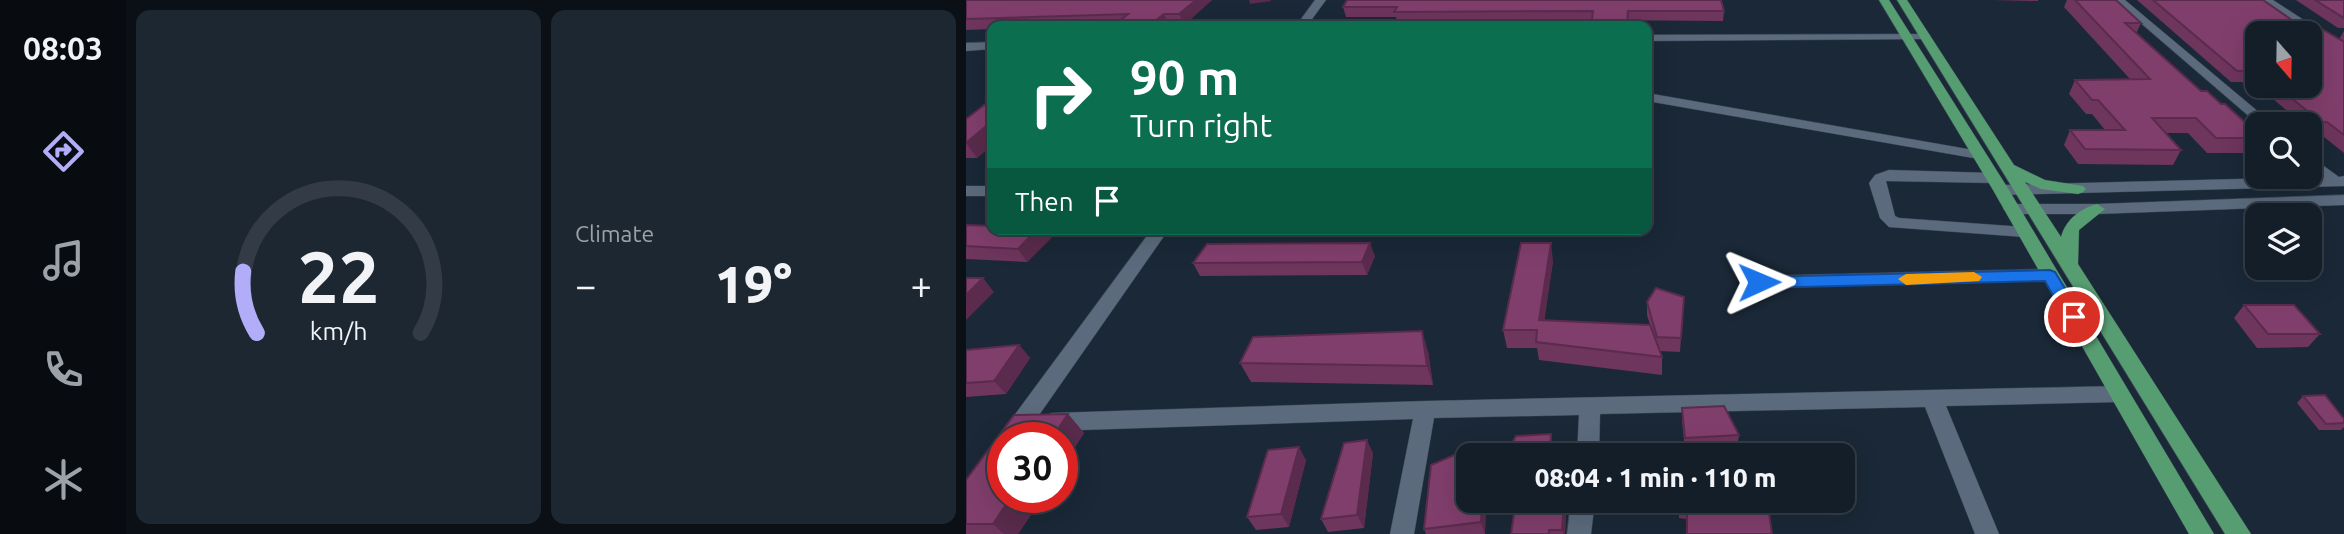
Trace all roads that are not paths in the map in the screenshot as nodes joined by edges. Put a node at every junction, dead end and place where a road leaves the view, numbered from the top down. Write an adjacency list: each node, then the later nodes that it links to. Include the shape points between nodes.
1 (1321, 0): 6 (street)
2 (1884, 0): 7 (main road)
3 (1902, 0): 8 (main road)
4 (2119, 0): 14 (street)
5 (2266, 0): 12 (street)
6 (1305, 21)
7 (1906, 37): 8 (street); 9 (street); 15 (main road)
8 (1926, 37): 16 (main road)
9 (1652, 38)
10 (987, 46): 11 (street)
11 (966, 47)
12 (2344, 51)
13 (1652, 98): 15 (street)
14 (2252, 112)
15 (1979, 155): 19 (main road)
16 (2008, 167): 20 (main road, via 2041,184); 23 (main road)
17 (2322, 168): 18 (street)
18 (2340, 181): 20 (street)
19 (1997, 184): 23 (street); 25 (main road); 28 (street, via 1889,175 1877,183 1888,218 1895,223)
20 (2078, 189): 23 (street)
21 (966, 191): 22 (street)
22 (987, 191)
23 (2024, 191): 27 (main road)
24 (2344, 200): 26 (street)
25 (2011, 209): 27 (street); 28 (main road)
26 (2097, 209): 27 (street); 30 (main road, via 2068,233)
27 (2036, 210): 30 (main road)
28 (2024, 232): 31 (main road)
29 (1157, 235): 37 (street)
30 (2071, 267): 45 (main road)
31 (2050, 275): 32 (street); 33 (main road)
32 (1759, 282)
33 (2119, 394): 34 (street); 44 (main road)
34 (1932, 398): 35 (street); 43 (street)
35 (1590, 406): 36 (street); 39 (street)
36 (1424, 410): 38 (street); 41 (street)
37 (1022, 422)
38 (1078, 427)
39 (1588, 443)
40 (1581, 513): 42 (street)
41 (1402, 534)
42 (1579, 534)
43 (1987, 534)
44 (2202, 534)
45 (2239, 534)

